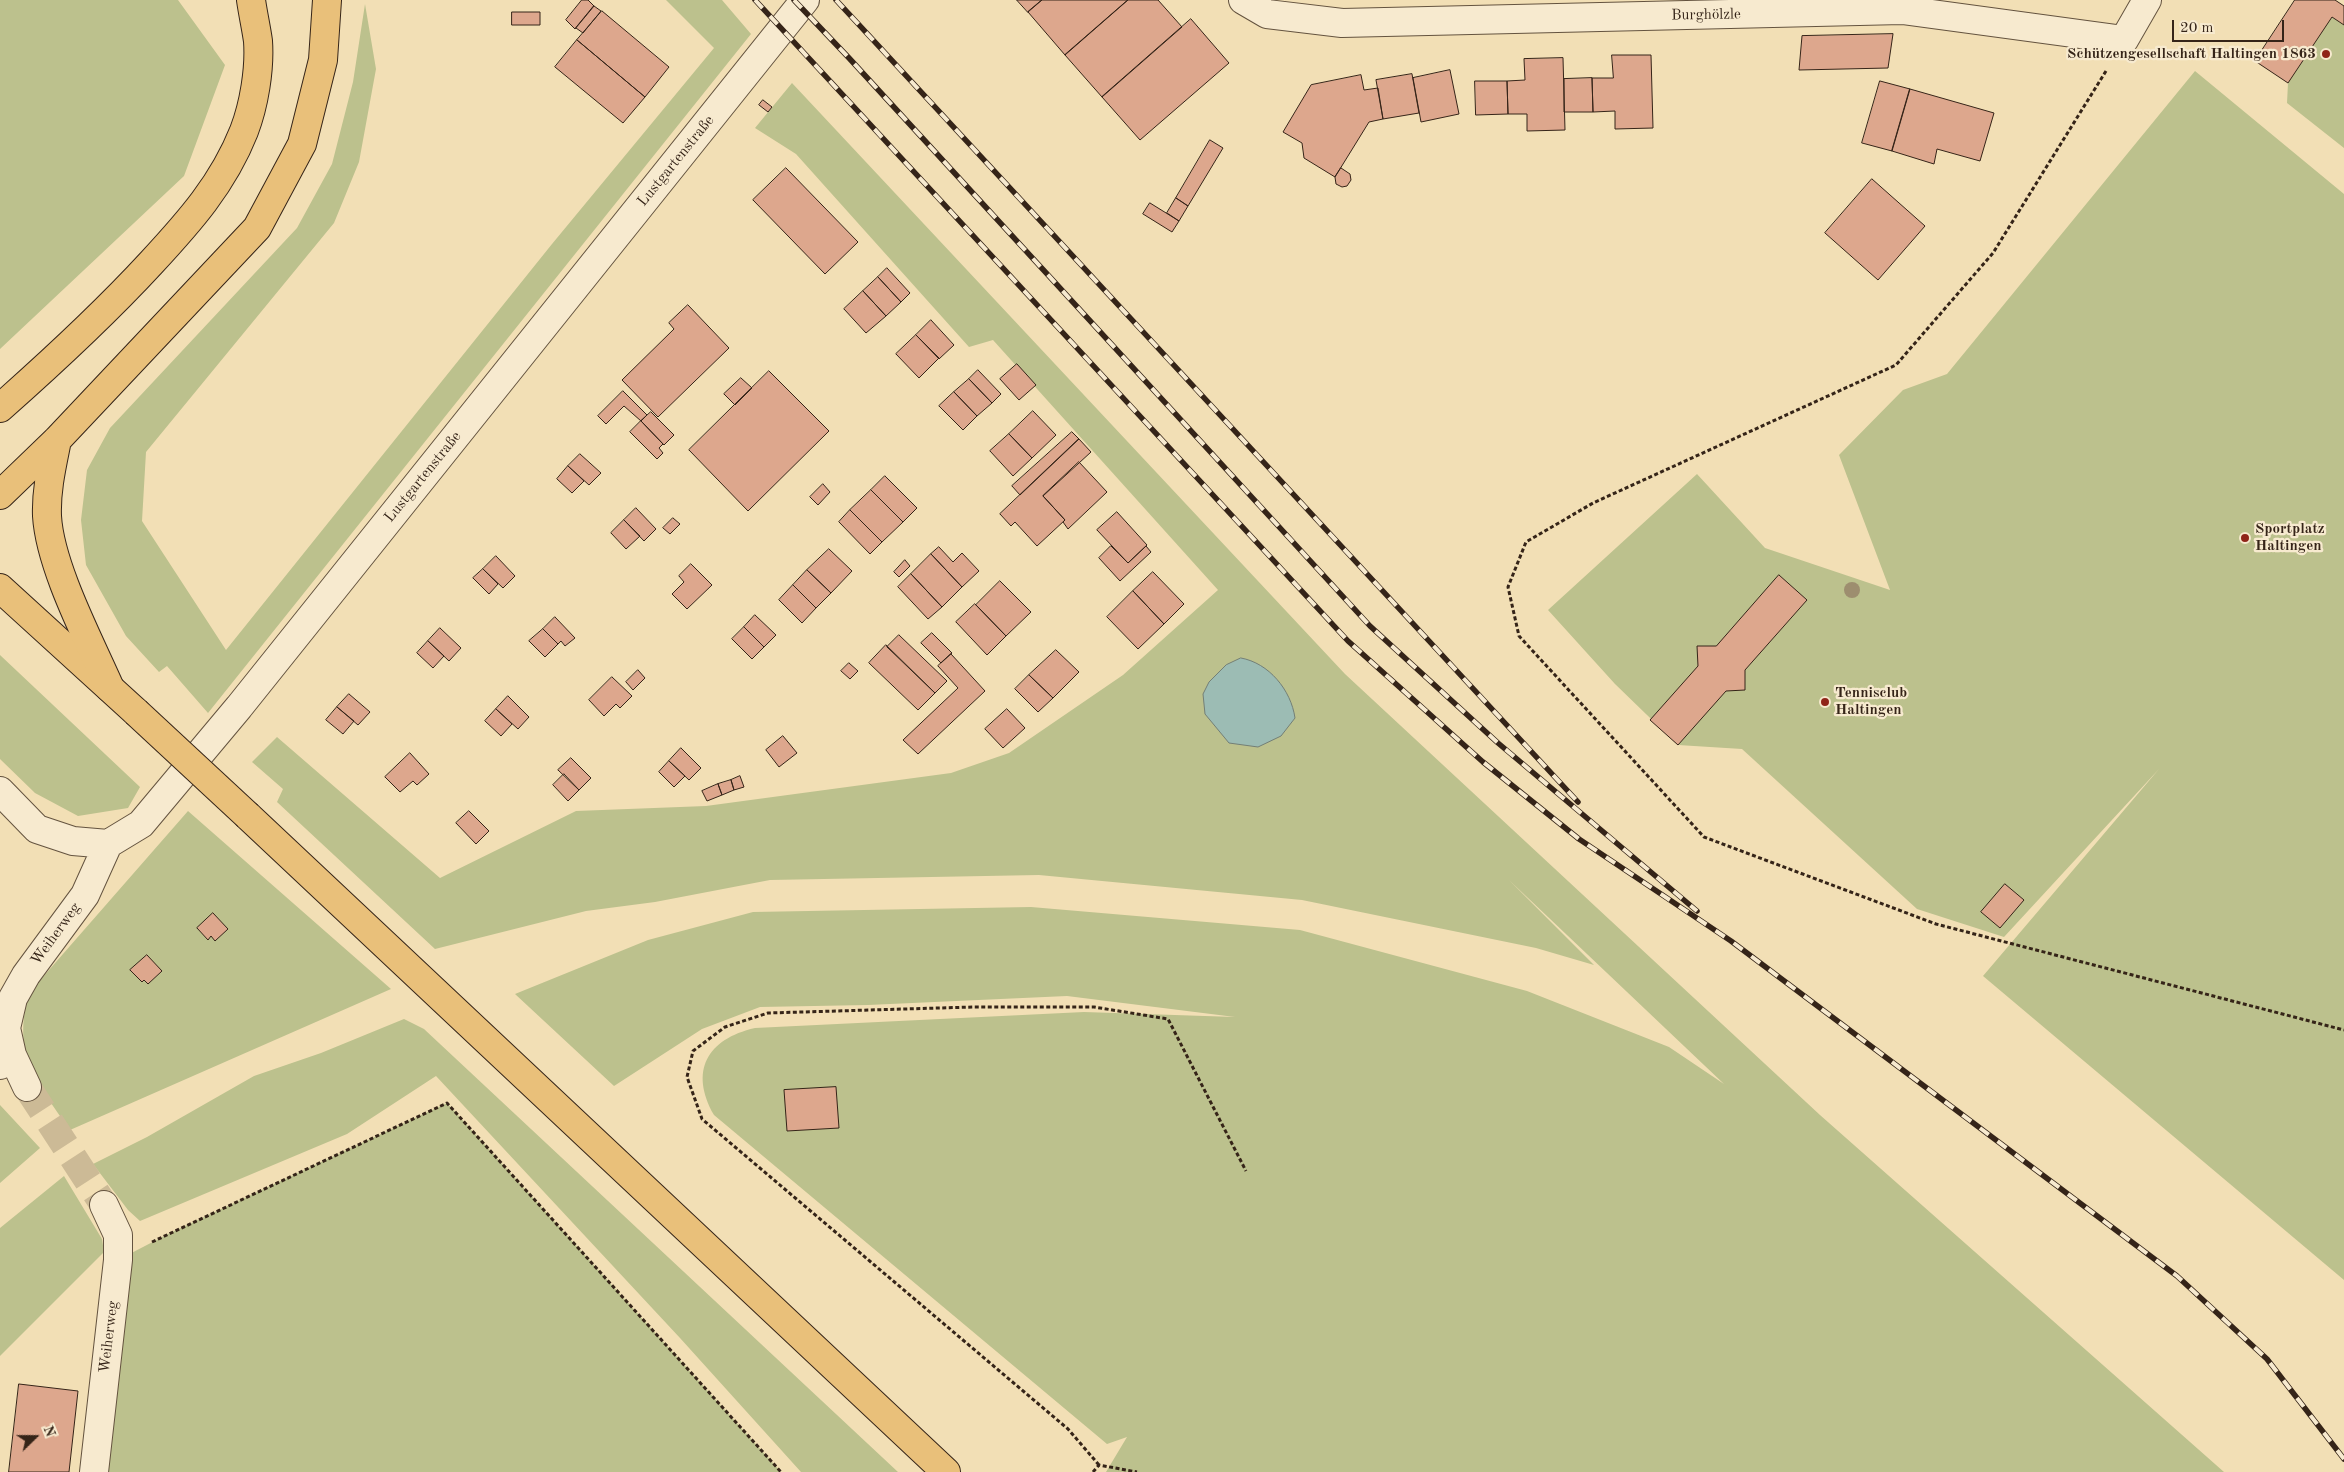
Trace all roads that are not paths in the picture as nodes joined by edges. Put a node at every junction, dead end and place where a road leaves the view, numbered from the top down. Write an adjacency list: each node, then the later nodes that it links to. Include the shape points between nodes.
1 (251, 0): 6 (main road, via 258,42 255,86 244,130 224,172 196,214 136,279 64,351)
2 (328, 0): 7 (main road, via 322,60 302,144 257,228)
3 (805, 0): 12 (street, Lustgartenstraße, via 239,707 140,824)
4 (1243, 0): 5 (street, Burghölzle, via 1267,14 1342,23 1902,10 2124,40)
5 (2147, 0)
6 (0, 408)
7 (57, 440): 8 (main road); 10 (main road, via 49,479 49,525 69,594)
8 (0, 495)
9 (0, 588): 10 (main road)
10 (110, 688): 17 (main road, bridge)
11 (0, 791): 12 (street, via 37,830 73,841)
12 (108, 844): 13 (street, Weiherweg, via 85,895 26,975 13,998 6,1028)
13 (6, 1060): 14 (street, Weiherweg)
14 (27, 1087)
15 (104, 1205): 16 (street, Weiherweg, via 118,1235 118,1260)
16 (94, 1472)
17 (946, 1472)

